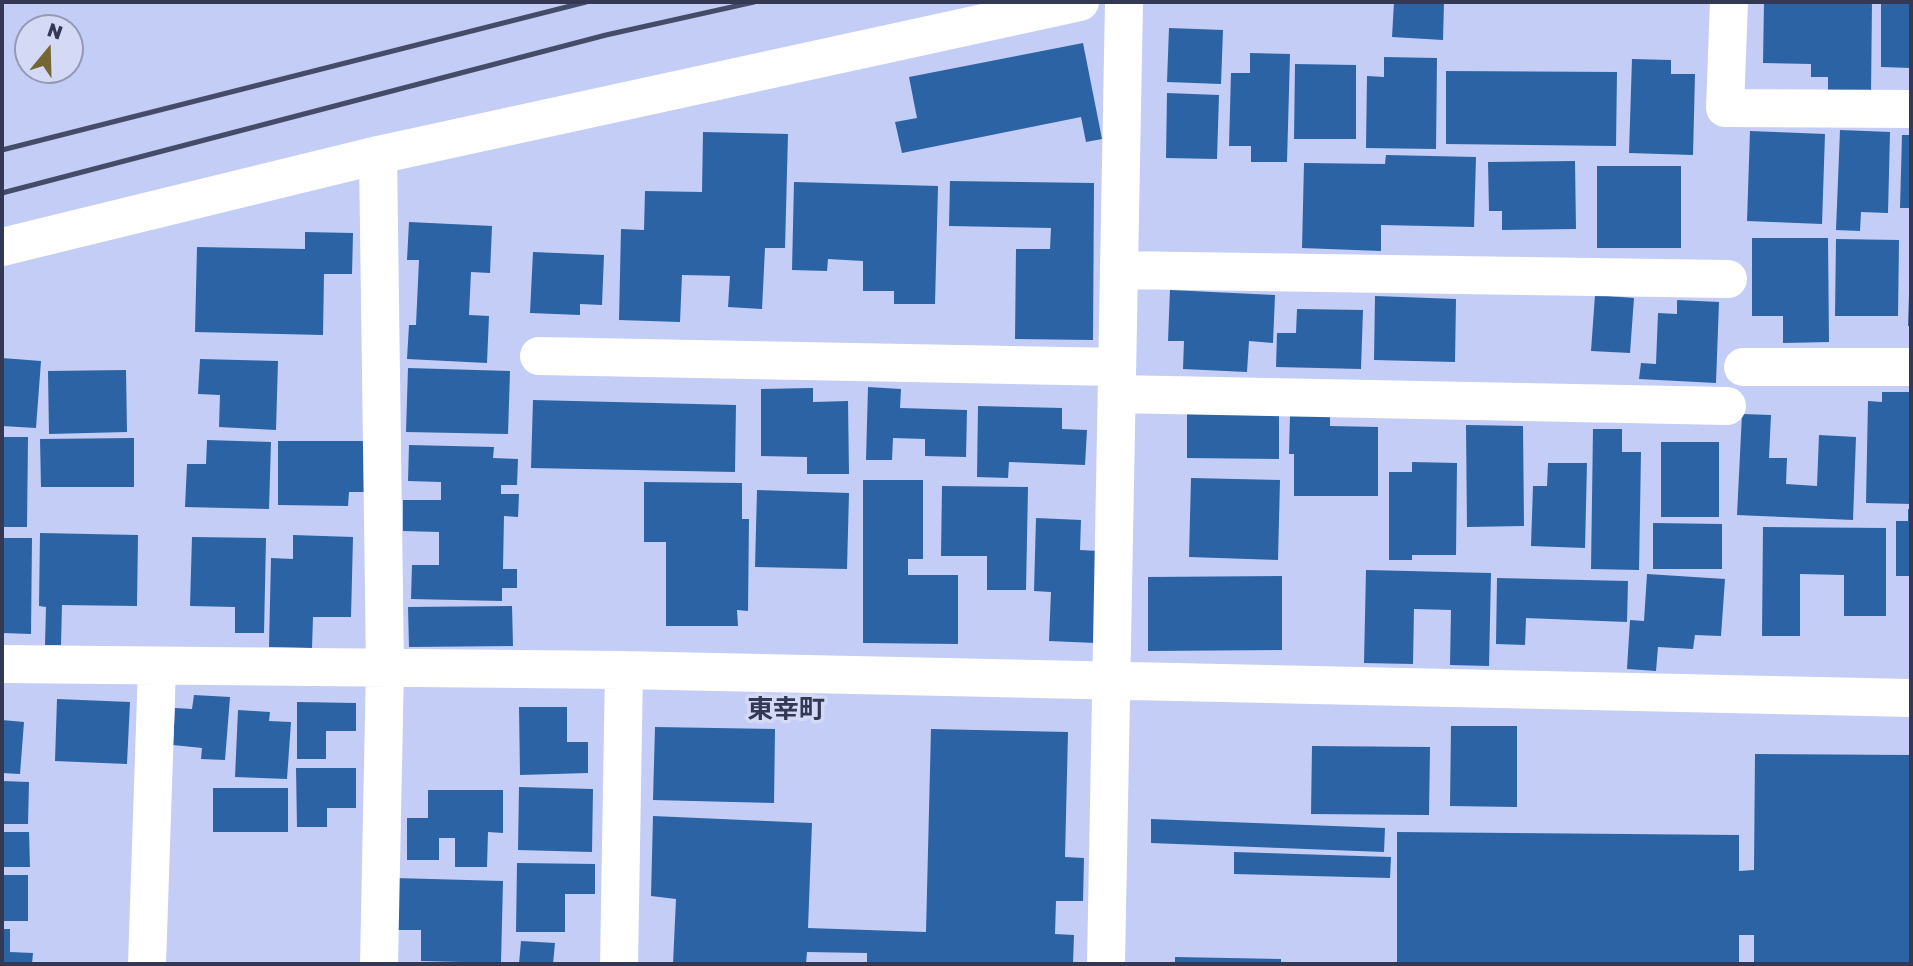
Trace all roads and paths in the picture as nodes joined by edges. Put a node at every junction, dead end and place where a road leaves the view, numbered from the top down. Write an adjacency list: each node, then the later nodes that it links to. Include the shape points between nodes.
1 (1080, 2): 5 (street)
2 (1124, 2): 7 (street)
3 (1729, 2): 4 (street, via 1725,108)
4 (1911, 109)
5 (378, 155): 6 (street); 16 (street)
6 (2, 247)
7 (1119, 270): 8 (street); 12 (street)
8 (1728, 279)
9 (539, 356): 12 (street)
10 (1743, 366): 11 (street)
11 (1911, 367)
12 (1117, 381): 13 (street); 18 (street)
13 (1727, 406)
14 (2, 664): 15 (street)
15 (157, 667): 16 (street); 20 (street)
16 (385, 667): 17 (street); 21 (street)
17 (624, 670): 18 (street); 22 (street)
18 (1112, 680): 19 (street); 23 (street)
19 (1911, 698)
20 (147, 964)
21 (379, 964)
22 (619, 964)
23 (1106, 964)

